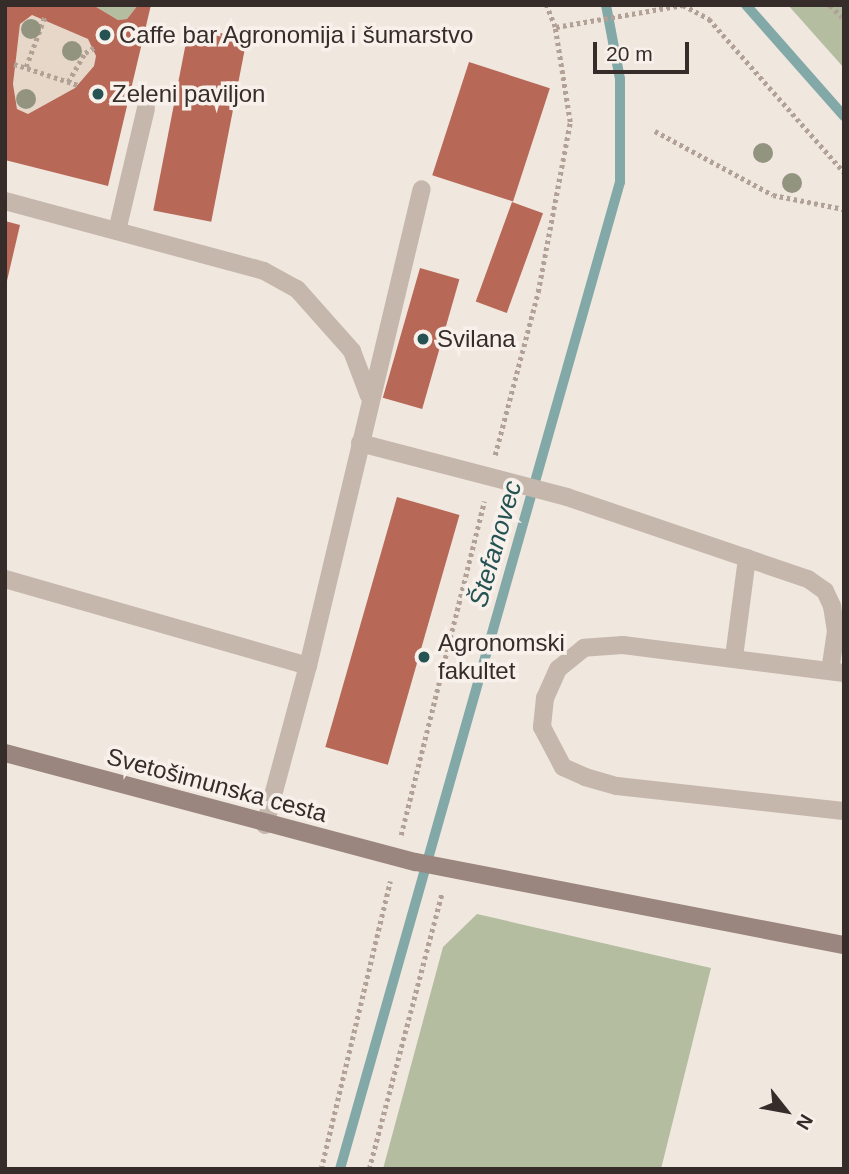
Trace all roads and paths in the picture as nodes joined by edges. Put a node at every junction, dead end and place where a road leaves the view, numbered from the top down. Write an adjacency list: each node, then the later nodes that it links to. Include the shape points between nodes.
1 (546, 5): 5 (path)
2 (830, 5): 4 (path)
3 (45, 16): 8 (path)
4 (844, 19)
5 (555, 27): 13 (path, via 683,5 709,19); 20 (path, via 570,122 538,292)
6 (95, 47): 9 (path, via 85,53)
7 (14, 64): 8 (path)
8 (26, 67): 9 (path)
9 (68, 82): 10 (path)
10 (78, 85)
11 (146, 108): 17 (lane)
12 (655, 131): 16 (path, via 773,195)
13 (844, 172)
14 (422, 189): 18 (lane)
15 (5, 201): 17 (lane)
16 (844, 209)
17 (117, 231): 18 (lane, via 264,271 297,289 352,352)
18 (369, 396): 19 (lane)
19 (360, 443): 20 (lane); 24 (lane)
20 (494, 478): 21 (lane, via 567,497); 29 (path)
21 (747, 558): 23 (lane); 25 (lane, via 808,579 825,591 836,631)
22 (5, 579): 24 (lane)
23 (734, 657): 25 (lane); 27 (lane, via 623,645 584,648 558,669 545,698 542,727 563,767 617,786)
24 (308, 666): 28 (lane)
25 (837, 672)
26 (5, 753): 28 (street, Svetošimunska cesta)
27 (844, 811)
28 (265, 825): 29 (street, Svetošimunska cesta)
29 (396, 857): 31 (street, Svetošimunska cesta); 32 (path)
30 (438, 891): 33 (path, via 443,892)
31 (844, 945)
32 (321, 1169)
33 (369, 1169)

